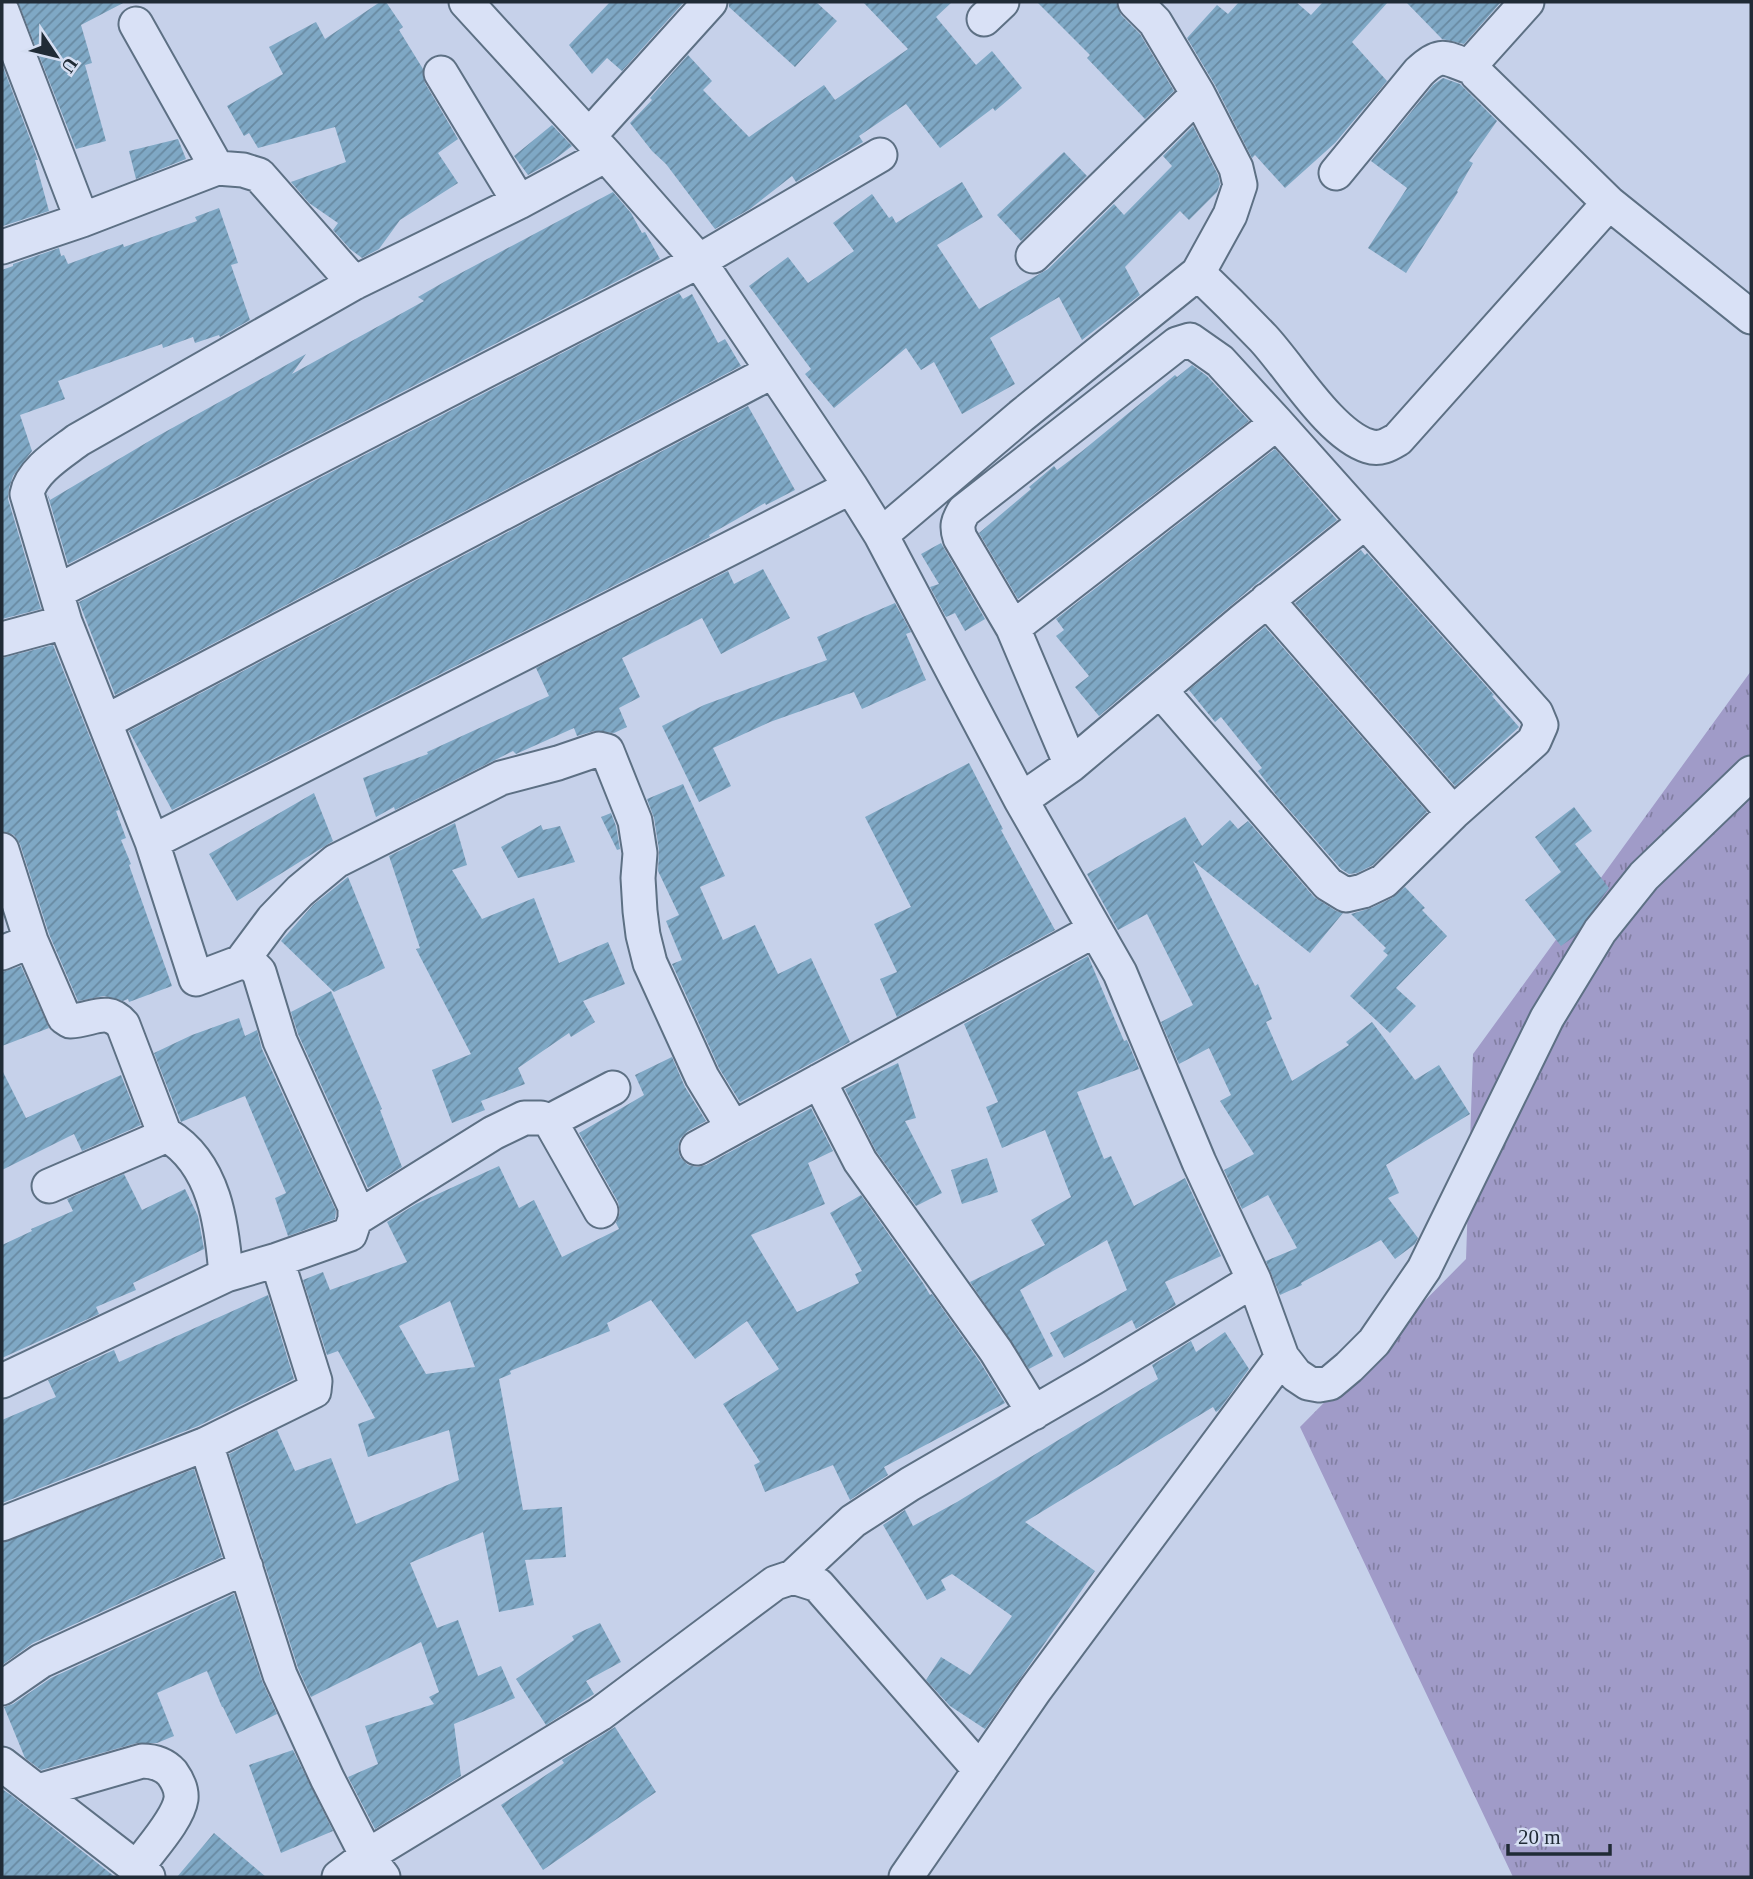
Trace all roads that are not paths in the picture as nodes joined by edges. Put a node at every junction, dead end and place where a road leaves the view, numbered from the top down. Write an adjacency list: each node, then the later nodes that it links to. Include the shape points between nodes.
1 (466, 2): 10 (street)
2 (710, 2): 10 (street)
3 (1135, 2): 9 (street, via 1155,22)
4 (1527, 2): 7 (street, via 1474,61)
5 (2, 10): 16 (street)
6 (136, 24): 12 (street)
7 (1473, 68): 13 (street, via 1440,56 1434,59); 15 (street)
8 (441, 73): 14 (street)
9 (1198, 94): 18 (street); 20 (street, via 1240,185 1230,215)
10 (597, 145): 14 (street); 19 (street)
11 (880, 155): 19 (street)
12 (217, 168): 16 (street); 21 (street, via 258,175)
13 (1336, 173)
14 (519, 202): 21 (street)
15 (1609, 203): 20 (street, via 1398,439 1384,447 1359,442 1333,423 1264,338); 22 (street)
16 (82, 220): 17 (street)
17 (2, 247)
18 (1033, 256)
19 (699, 261): 23 (street); 29 (street)
20 (1198, 273): 27 (street)
21 (354, 283): 29 (street, via 78,440 31,482 27,494)
22 (1751, 317)
23 (773, 371): 25 (street); 33 (street)
24 (1277, 424): 26 (street); 30 (street); 30 (street, via 1220,361 1190,340 1177,344 959,518 960,538)
25 (851, 487): 27 (street); 38 (street)
26 (1365, 522): 28 (street); 37 (street, via 1536,713 1541,725 1534,741)
27 (881, 535): 36 (street)
28 (1267, 600): 32 (street); 37 (street)
29 (62, 606): 31 (street); 33 (street)
30 (1013, 628): 34 (street)
31 (2, 639)
32 (1160, 690): 34 (street); 37 (street, via 1337,892 1346,895 1384,881)
33 (105, 722): 38 (street)
34 (1072, 765): 36 (street)
35 (1751, 773): 55 (street, via 1644,876 1600,931 1547,1018 1424,1269 1374,1342 1329,1383 1319,1385 1296,1375)
36 (1021, 800): 40 (street)
37 (1453, 813)
38 (152, 842): 42 (street, via 196,979)
39 (2, 850): 41 (street)
40 (1095, 930): 43 (street); 54 (street, via 1120,973)
41 (17, 947): 47 (street, via 64,1017 70,1021 108,1014 116,1017)
42 (241, 962): 46 (street, via 273,919 336,861 501,778 599,749 607,751 635,821 642,923 650,963 702,1077); 51 (street, via 259,972 280,1041 355,1206)
43 (819, 1081): 46 (street); 57 (street, via 860,1161 989,1340)
44 (613, 1088): 45 (street)
45 (550, 1122): 50 (street); 51 (street, via 524,1118)
46 (733, 1128): 48 (street)
47 (165, 1135): 49 (street); 53 (street, via 185,1150 210,1188 222,1223)
48 (697, 1148)
49 (49, 1186)
50 (601, 1211)
51 (355, 1219): 52 (street, via 350,1234)
52 (277, 1260): 53 (street); 58 (street, via 315,1388 311,1394)
53 (226, 1275): 56 (street)
54 (1254, 1280): 55 (street); 57 (street)
55 (1282, 1357): 64 (street)
56 (2, 1381)
57 (1034, 1413): 61 (street, via 853,1521)
58 (206, 1444): 59 (street); 60 (street)
59 (2, 1524)
60 (246, 1567): 62 (street, via 41,1661); 66 (street, via 280,1675)
61 (793, 1577): 64 (street, via 818,1585); 66 (street, via 775,1583 600,1714)
62 (2, 1688)
63 (2, 1764): 65 (street)
64 (980, 1770): 69 (street)
65 (38, 1791): 67 (street); 67 (street, via 142,1761 166,1768 180,1787 181,1799)
66 (375, 1867): 68 (street)
67 (142, 1873)
68 (339, 1877)
69 (906, 1877)

